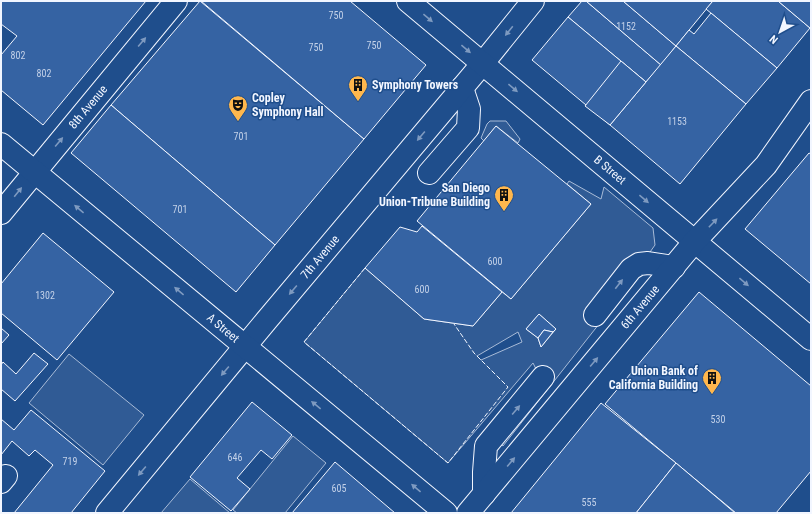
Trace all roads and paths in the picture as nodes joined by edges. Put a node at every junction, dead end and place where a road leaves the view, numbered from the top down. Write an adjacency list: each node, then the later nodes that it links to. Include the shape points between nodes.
1 (176, 1): 8 (main road, 8th Avenue, one-way to 1)
2 (408, 1): 4 (main road, B Street, one-way to 4)
3 (533, 1): 4 (main road, 7th Avenue, one-way to 4)
4 (483, 63): 5 (main road, 7th Avenue); 11 (main road, B Street, one-way to 11)
5 (462, 88): 9 (main road, via 469,109 468,128); 15 (main road, 7th Avenue, one-way to 15)
6 (809, 107): 11 (main road, 6th Avenue, one-way to 6, via 766,165)
7 (1, 144): 8 (main road, A Street)
8 (34, 172): 10 (main road, 8th Avenue, one-way to 8); 15 (main road, A Street, one-way to 8)
9 (429, 173)
10 (1, 213)
11 (695, 241): 12 (main road, 6th Avenue); 14 (main road, B Street, one-way to 14)
12 (674, 267): 13 (main road, one-way to 12, via 631,269 639,264); 17 (main road, 6th Avenue, one-way to 12)
13 (595, 315)
14 (811, 338)
15 (245, 347): 18 (main road, 7th Avenue, one-way to 18); 19 (main road, A Street, one-way to 15)
16 (543, 378): 17 (main road, one-way to 16, via 486,446)
17 (484, 494): 20 (main road, 6th Avenue)
18 (107, 513)
19 (446, 513)
20 (468, 513)

